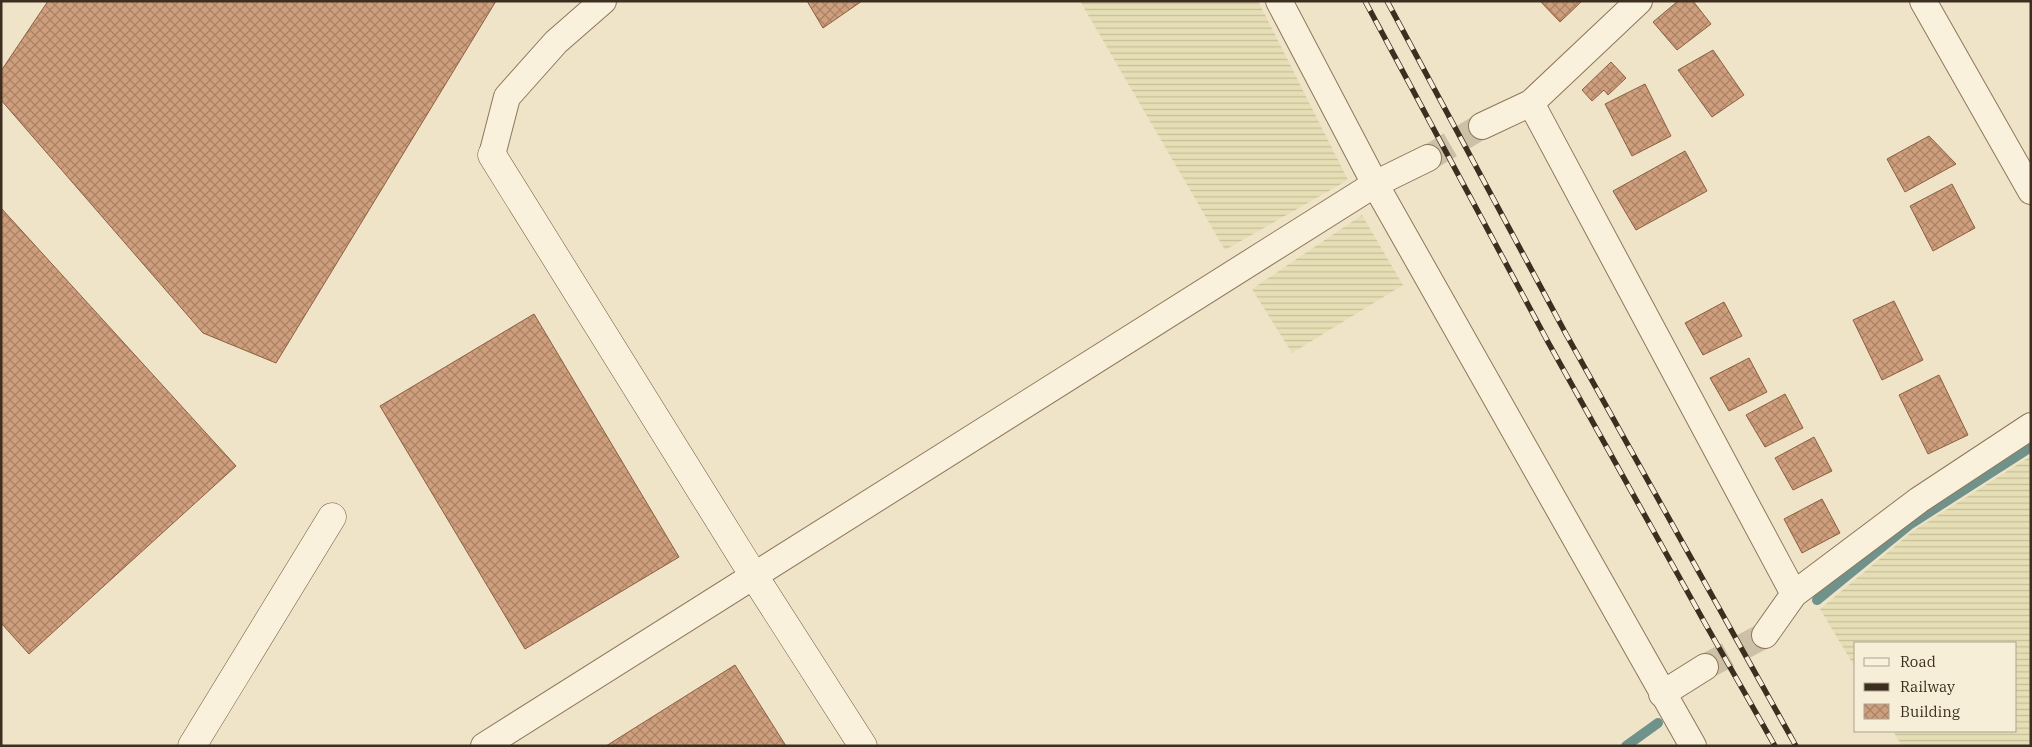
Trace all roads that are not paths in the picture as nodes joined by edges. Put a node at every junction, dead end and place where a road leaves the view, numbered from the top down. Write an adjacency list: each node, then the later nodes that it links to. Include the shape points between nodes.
1 (603, 1): 7 (street, via 556,42 507,97)
2 (1279, 1): 10 (street)
3 (1639, 1): 5 (street)
4 (1924, 1): 9 (street)
5 (1530, 103): 6 (street); 15 (street)
6 (1482, 126)
7 (492, 155): 14 (street)
8 (1428, 158): 10 (street)
9 (2024, 163): 11 (street)
10 (1375, 184): 14 (street); 18 (street)
11 (2031, 191)
12 (2031, 426): 15 (street, via 1919,500)
13 (332, 517): 19 (street)
14 (754, 576): 20 (street); 21 (street)
15 (1794, 594): 16 (street)
16 (1765, 635)
17 (1705, 667): 18 (street)
18 (1662, 694): 22 (street)
19 (192, 746)
20 (484, 746)
21 (863, 746)
22 (1692, 746)

